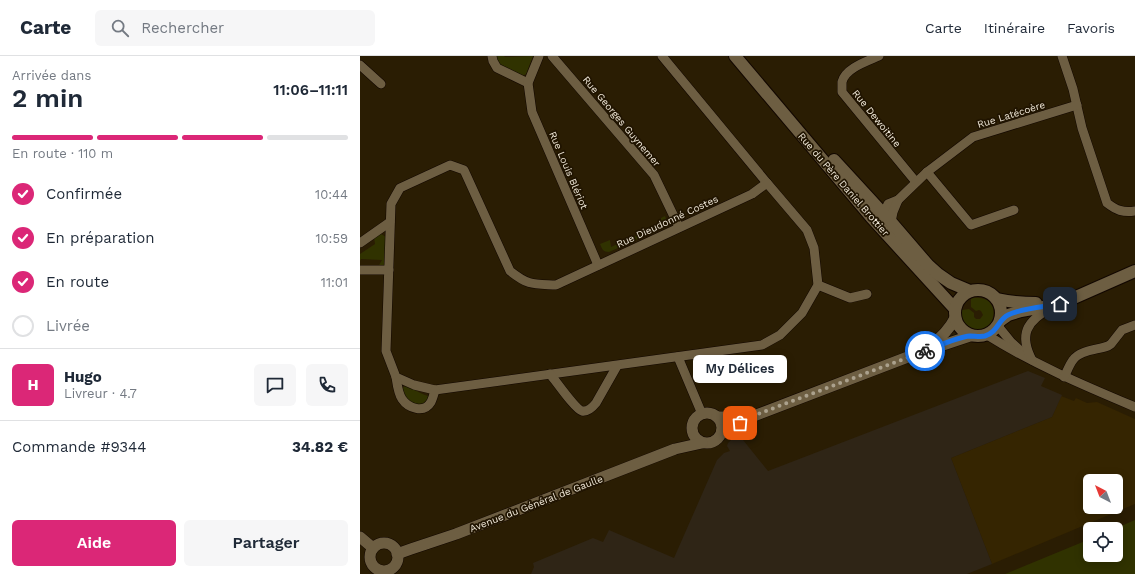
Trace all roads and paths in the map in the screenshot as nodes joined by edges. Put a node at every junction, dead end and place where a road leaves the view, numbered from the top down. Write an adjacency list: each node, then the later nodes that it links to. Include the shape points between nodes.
1 (492, 56): 10 (street, via 497,68)
2 (539, 56): 10 (street)
3 (552, 56): 21 (street, Rue Georges Guynemer, via 654,175)
4 (662, 56): 15 (street)
5 (735, 56): 19 (main road, Rue du Père Daniel Brottier)
6 (746, 56): 19 (main road, Rue du Père Daniel Brottier)
7 (879, 56): 14 (street, Rue Dewoitine, via 853,68 842,81 842,92)
8 (1062, 56): 12 (street)
9 (360, 65): 11 (street)
10 (528, 83): 23 (street, Rue Louis Blériot, via 532,112)
11 (381, 84)
12 (1077, 105): 13 (street, Rue Latécoère, via 973,137); 18 (street, via 1106,203 1115,209)
13 (927, 172): 14 (street, Rue Latécoère); 17 (street, via 971,225)
14 (916, 182): 16 (street, Rue Latécoère)
15 (767, 183): 21 (street, Rue Dieudonné Costes, via 752,194); 27 (street, via 806,230 814,248)
16 (898, 200): 19 (street, Rue Latécoère); 19 (street, Rue Latécoère, via 893,212)
17 (1014, 210)
18 (1135, 211)
19 (884, 216): 28 (main road, Rue du Père Daniel Brottier, via 938,274); 33 (main road, Rue du Père Daniel Brottier)
20 (390, 222): 22 (street); 23 (street, Rue Dieudonné Costes, via 391,204 400,188 450,165 464,170 510,271 522,280 532,284 556,285); 25 (street, Rue Dieudonné Costes)
21 (679, 227): 23 (street, Rue Dieudonné Costes)
22 (360, 243)
23 (598, 264)
24 (360, 270): 25 (street)
25 (389, 270): 43 (street, Rue Dieudonné Costes, via 386,351)
26 (1135, 271): 30 (main road)
27 (818, 285): 29 (street, via 850,298); 39 (street, via 802,313 780,335 762,345)
28 (970, 291): 31 (main road, via 985,291); 33 (main road, via 960,298)
29 (867, 294)
30 (1078, 295): 31 (main road, via 1035,303); 32 (main road)
31 (997, 299): 34 (main road, via 1002,312)
32 (1060, 304): 34 (main road, via 1008,315); 40 (street, via 1040,314 1031,322 1026,342)
33 (955, 313): 37 (main road, via 960,328); 38 (street, via 948,330 937,341)
34 (1000, 323): 36 (main road, via 993,332); 40 (street, via 1011,342)
35 (1135, 326): 44 (street, via 1122,330 1108,346 1076,357)
36 (986, 335): 37 (main road); 40 (street)
37 (970, 336): 38 (street)
38 (913, 355): 49 (street)
39 (678, 357): 41 (street); 47 (street)
40 (1032, 360): 44 (street)
41 (617, 366): 42 (street); 42 (street, via 596,404 584,411 577,408)
42 (550, 374): 45 (street)
43 (396, 377): 45 (street); 45 (street, Rue Dieudonné Costes, via 401,398 413,408 426,407)
44 (1064, 377): 46 (street)
45 (435, 390)
46 (1135, 408)
47 (702, 414): 48 (street, via 707,412); 50 (street, via 695,418)
48 (718, 416): 49 (street); 51 (street)
49 (750, 417): 51 (street)
50 (691, 430): 52 (street); 53 (street, Avenue du Général de Gaulle)
51 (722, 430): 52 (street, via 717,440)
52 (702, 443): 53 (street, Avenue du Général de Gaulle)
53 (675, 449): 56 (street, Avenue du Général de Gaulle, via 456,534)
54 (360, 537): 55 (street)
55 (373, 548): 56 (street, via 385,543 393,547); 57 (street, via 370,556 372,564)
56 (397, 554): 57 (street, via 396,563)
57 (386, 572)

